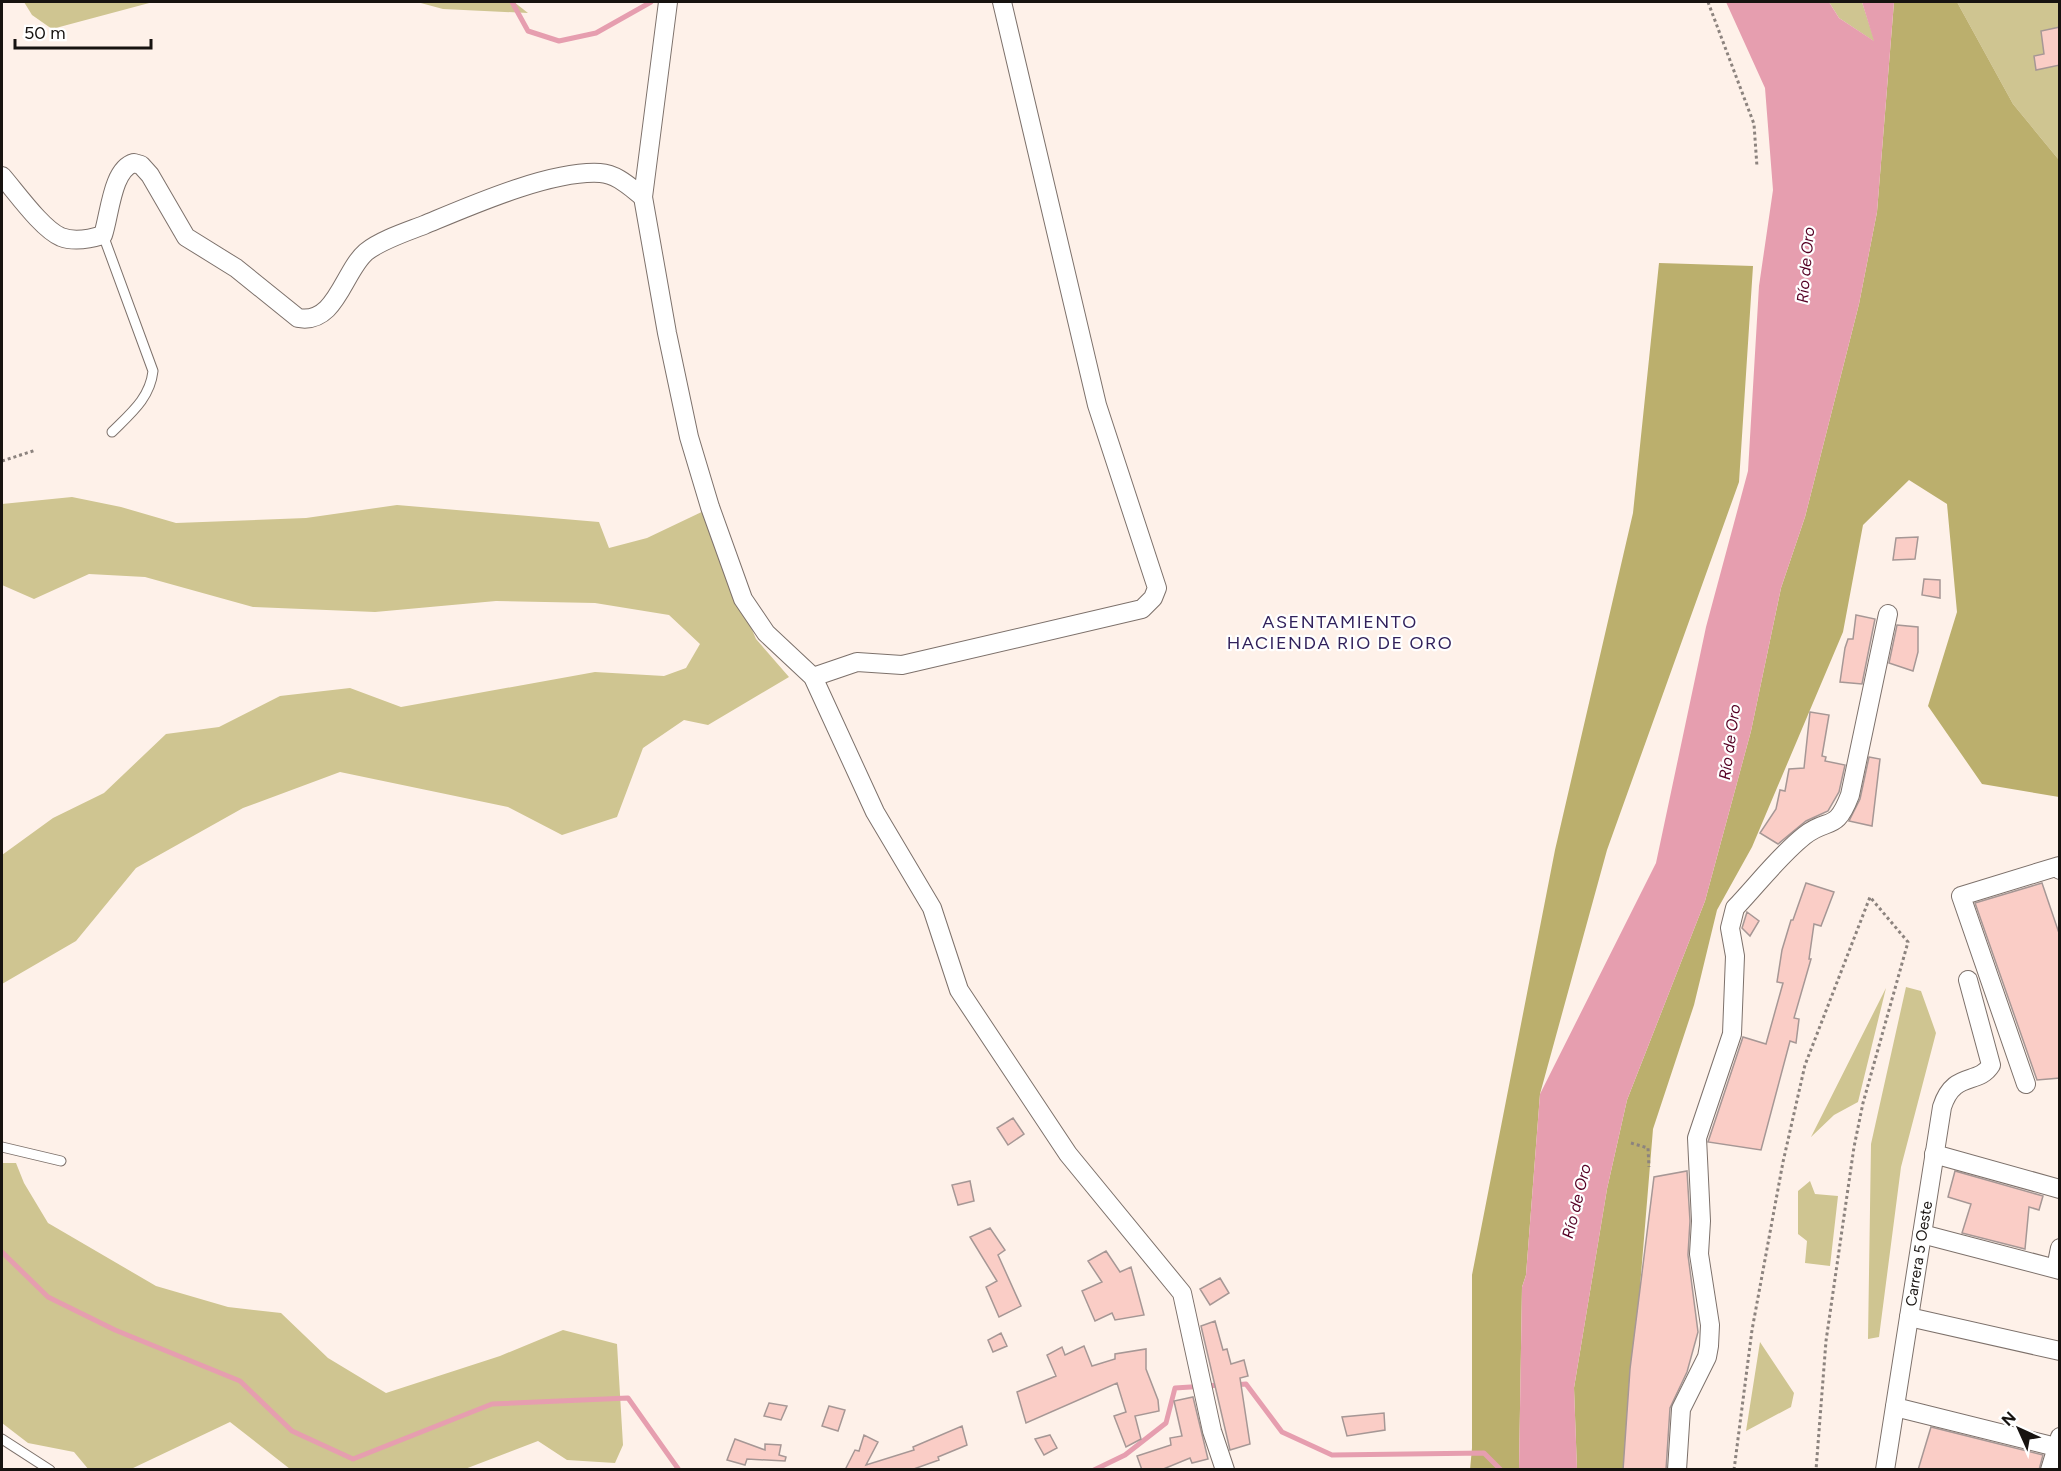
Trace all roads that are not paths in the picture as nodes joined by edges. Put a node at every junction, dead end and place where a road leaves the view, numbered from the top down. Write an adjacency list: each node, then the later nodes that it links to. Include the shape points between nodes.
1 (668, 2): 4 (street)
2 (1002, 2): 8 (street, via 1097,405 1157,588 1142,609 902,664 857,662)
3 (2, 176): 5 (street, via 60,237 90,239)
4 (643, 197): 5 (street, via 613,175 598,173 495,196 367,251 329,308 307,320 298,318 236,268 186,237 141,165 127,165 116,178); 8 (street, via 689,437 724,546 743,599 766,633)
5 (103, 235): 6 (lane, via 153,371 144,399)
6 (112, 432)
7 (1888, 614): 26 (street, via 1850,795 1843,812 1832,824 1804,836 1731,916 1735,957 1732,1034 1698,1138 1699,1254 1710,1325 1709,1346 1681,1409)
8 (813, 677): 25 (street, via 875,812 932,908 957,986 1068,1154 1182,1293 1212,1431)
9 (2059, 868): 11 (street, via 1961,896)
10 (1968, 980): 13 (street, Carrera 5 Oeste, via 1991,1065 1987,1071 1958,1082 1945,1097)
11 (2026, 1084)
12 (2, 1148): 14 (lane)
13 (1934, 1154): 15 (street); 16 (street, Carrera 5 Oeste)
14 (61, 1161)
15 (2060, 1189)
16 (1922, 1234): 18 (street); 19 (street, Carrera 5 Oeste)
17 (2060, 1248): 18 (street)
18 (2057, 1269)
19 (1909, 1317): 20 (street); 21 (street, Carrera 5 Oeste)
20 (2060, 1351)
21 (1895, 1407): 23 (street); 27 (street, Carrera 5 Oeste)
22 (2, 1439): 24 (lane)
23 (2058, 1442): 28 (street)
24 (50, 1470)
25 (1225, 1470)
26 (1677, 1470)
27 (1885, 1470)
28 (2050, 1470)

